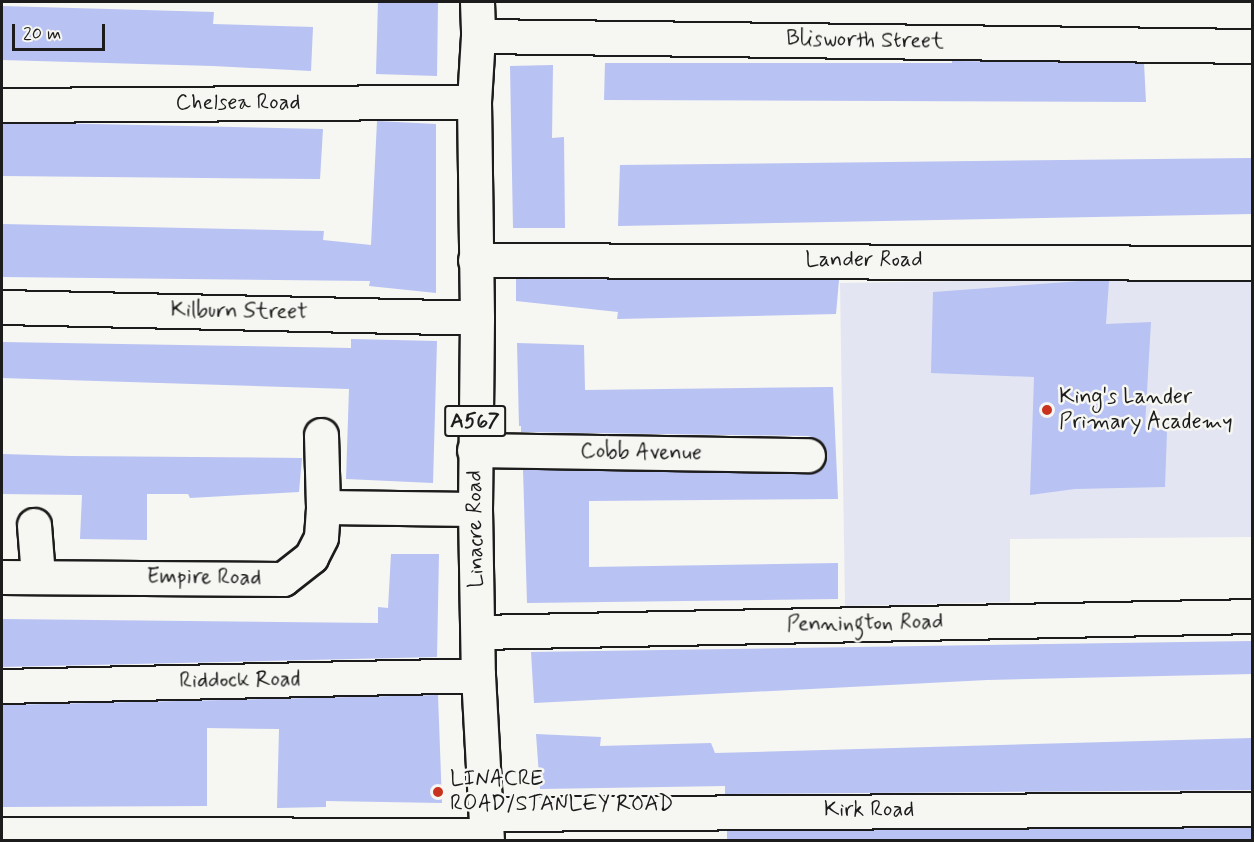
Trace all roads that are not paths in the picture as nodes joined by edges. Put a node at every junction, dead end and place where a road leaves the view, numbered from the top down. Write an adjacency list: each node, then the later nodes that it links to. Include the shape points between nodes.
1 (477, 2): 2 (street, Linacre Road / A567)
2 (478, 36): 3 (street, Blisworth Street); 4 (street, Linacre Road / A567)
3 (1252, 46)
4 (474, 102): 5 (street, Chelsea Road); 6 (street, Linacre Road / A567)
5 (2, 105)
6 (475, 260): 7 (street, Lander Road); 9 (street, Linacre Road / A567)
7 (1252, 263)
8 (2, 307): 9 (street, Kilburn Street)
9 (477, 318): 11 (street, Linacre Road / A567)
10 (321, 435): 13 (street, Empire Road)
11 (474, 450): 12 (street, Cobb Avenue); 14 (street, Linacre Road / A567)
12 (808, 455)
13 (323, 507): 14 (street); 17 (street, Empire Road, via 321,537 311,557 283,579)
14 (475, 509): 19 (street, Linacre Road / A567)
15 (34, 525): 17 (street)
16 (2, 576): 17 (street, Empire Road)
17 (38, 576)
18 (1252, 616): 19 (street, Pennington Road)
19 (478, 632): 20 (street, Linacre Road / A567)
20 (478, 675): 21 (street, Riddock Road); 23 (street, Linacre Road / A567)
21 (2, 686)
22 (1252, 808): 23 (street, Kirk Road)
23 (486, 829): 24 (street, Kirk Road)
24 (2, 834)

